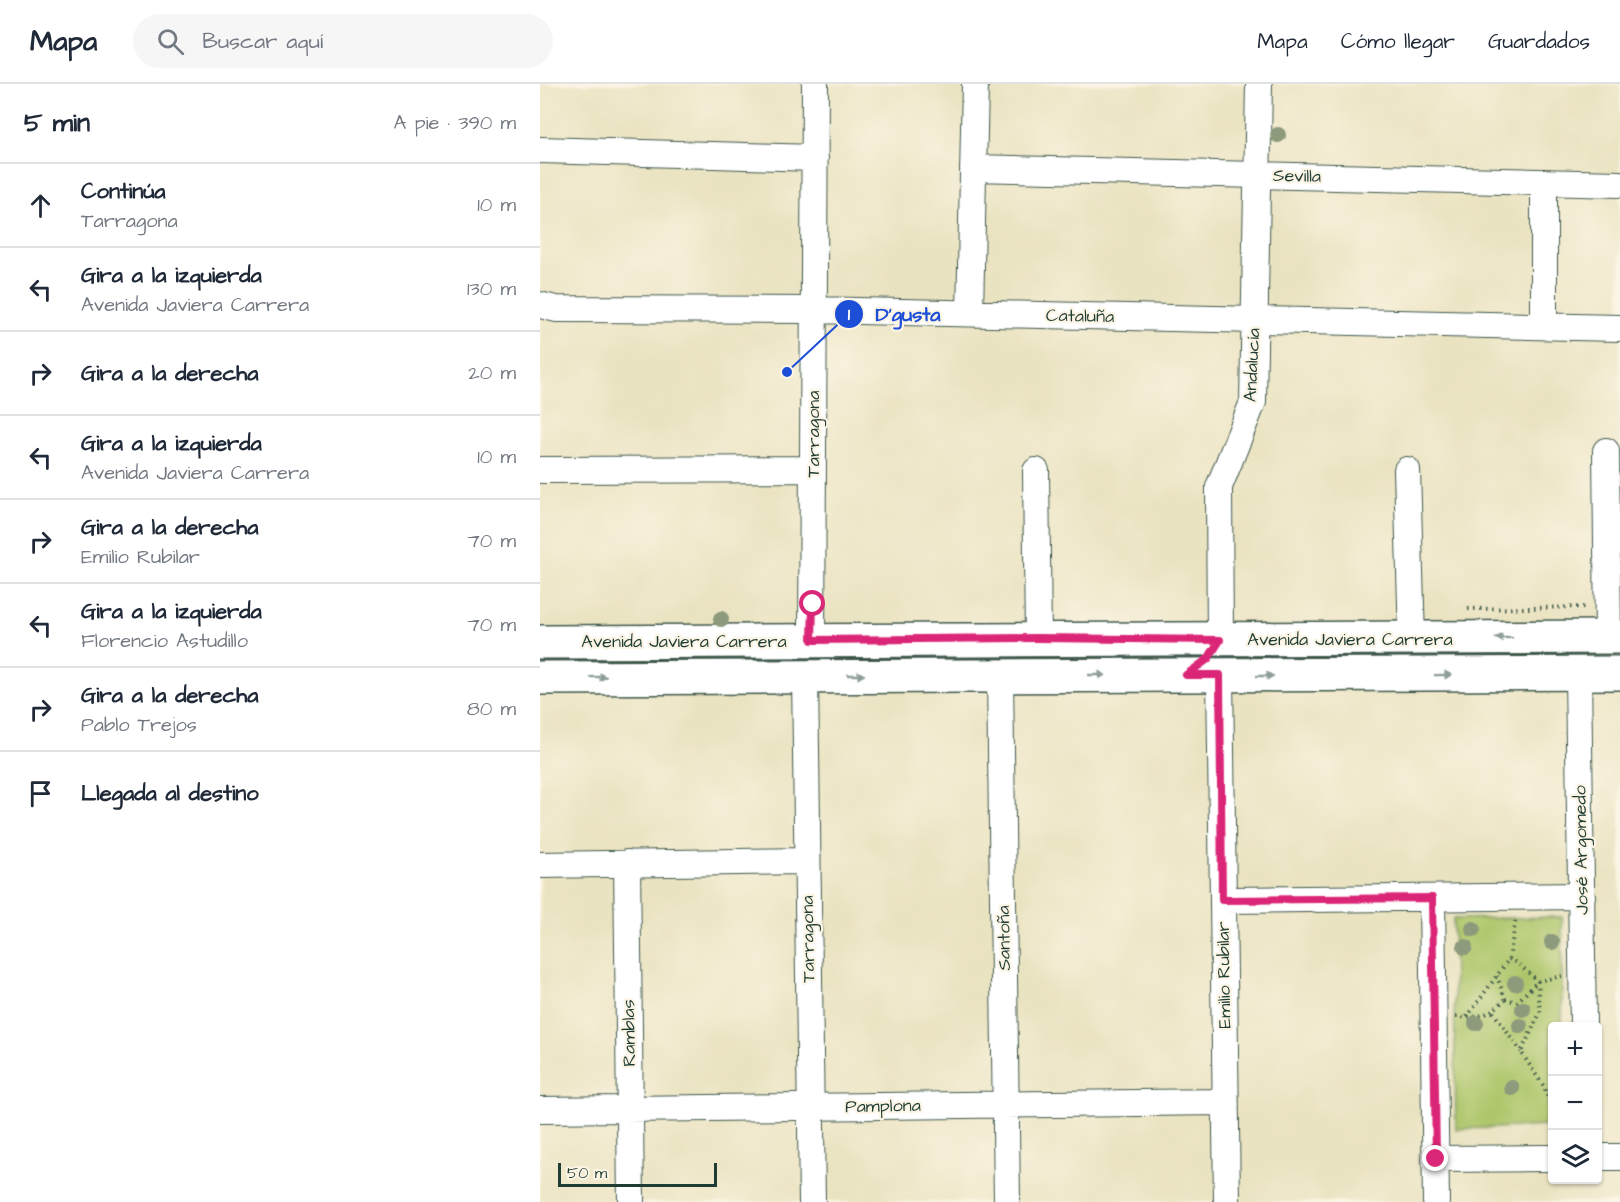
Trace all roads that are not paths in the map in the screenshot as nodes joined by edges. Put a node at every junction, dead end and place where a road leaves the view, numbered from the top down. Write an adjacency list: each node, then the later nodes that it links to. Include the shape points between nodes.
1 (815, 84): 5 (street, Tarragona)
2 (975, 84): 6 (street)
3 (1260, 84): 7 (street, Andalucía)
4 (540, 150): 5 (street)
5 (815, 158): 11 (street, Tarragona)
6 (973, 168): 7 (street, Sevilla); 12 (street)
7 (1258, 175): 8 (street, Sevilla); 13 (street, Andalucía)
8 (1544, 182): 9 (street, Sevilla); 14 (street)
9 (1620, 184)
10 (540, 305): 11 (street, Cataluña, via 562,309)
11 (814, 310): 12 (street, Cataluña); 17 (street, Tarragona)
12 (970, 313): 13 (street, Cataluña)
13 (1254, 320): 14 (street, Cataluña); 29 (street, Andalucía, via 1253,402 1219,487)
14 (1544, 326): 15 (street, Cataluña)
15 (1620, 328)
16 (1606, 451): 21 (street)
17 (813, 469): 18 (street); 28 (street, Tarragona)
18 (540, 470)
19 (1407, 470): 26 (street)
20 (1036, 471): 22 (street)
21 (1614, 637): 23 (main road, Avenida Javiera Carrera)
22 (1038, 638): 24 (main road, Avenida Javiera Carrera); 29 (main road, Avenida Javiera Carrera)
23 (1557, 638): 26 (main road, Avenida Javiera Carrera, one-way to 26); 31 (main road, via 1575,653)
24 (859, 639): 28 (main road, Avenida Javiera Carrera); 33 (main road)
25 (1254, 639): 26 (main road, Avenida Javiera Carrera); 29 (main road, Avenida Javiera Carrera); 36 (main road, via 1233,656)
26 (1412, 639)
27 (767, 640): 28 (main road, Avenida Javiera Carrera); 30 (main road, Avenida Javiera Carrera); 33 (main road, via 791,654)
28 (812, 640)
29 (1220, 640): 35 (main road, via 1208,659)
30 (540, 642)
31 (1578, 674): 32 (main road, Avenida Javiera Carrera); 36 (main road, Avenida Javiera Carrera, one-way to 31); 41 (street, José Argomedo)
32 (1620, 674)
33 (805, 675): 34 (main road, Avenida Javiera Carrera, one-way to 34); 37 (main road, Avenida Javiera Carrera, one-way to 33); 38 (street, Tarragona)
34 (1000, 675): 35 (main road, Avenida Javiera Carrera, one-way to 35); 46 (street, Santoña)
35 (1186, 675): 36 (main road, Avenida Javiera Carrera)
36 (1220, 675): 43 (street, Emilio Rubilar)
37 (540, 678)
38 (807, 861): 39 (street); 47 (street, Tarragona)
39 (627, 863): 40 (street); 48 (street, Ramblas)
40 (540, 865)
41 (1581, 896): 42 (street); 44 (street, José Argomedo)
42 (1432, 898): 43 (street); 53 (street)
43 (1222, 900): 45 (street, Emilio Rubilar)
44 (1584, 1022)
45 (1225, 1102): 46 (street, Pamplona); 57 (street, Emilio Rubilar)
46 (1006, 1104): 47 (street, Pamplona); 56 (street, Santoña)
47 (810, 1107): 48 (street, Pamplona); 55 (street, Tarragona)
48 (630, 1109): 49 (street, Pamplona); 54 (street, Ramblas)
49 (540, 1110)
50 (1602, 1157): 51 (street)
51 (1620, 1157)
52 (1548, 1158): 53 (street)
53 (1436, 1159): 58 (street)
54 (631, 1202)
55 (812, 1202)
56 (1007, 1202)
57 (1227, 1202)
58 (1436, 1202)

